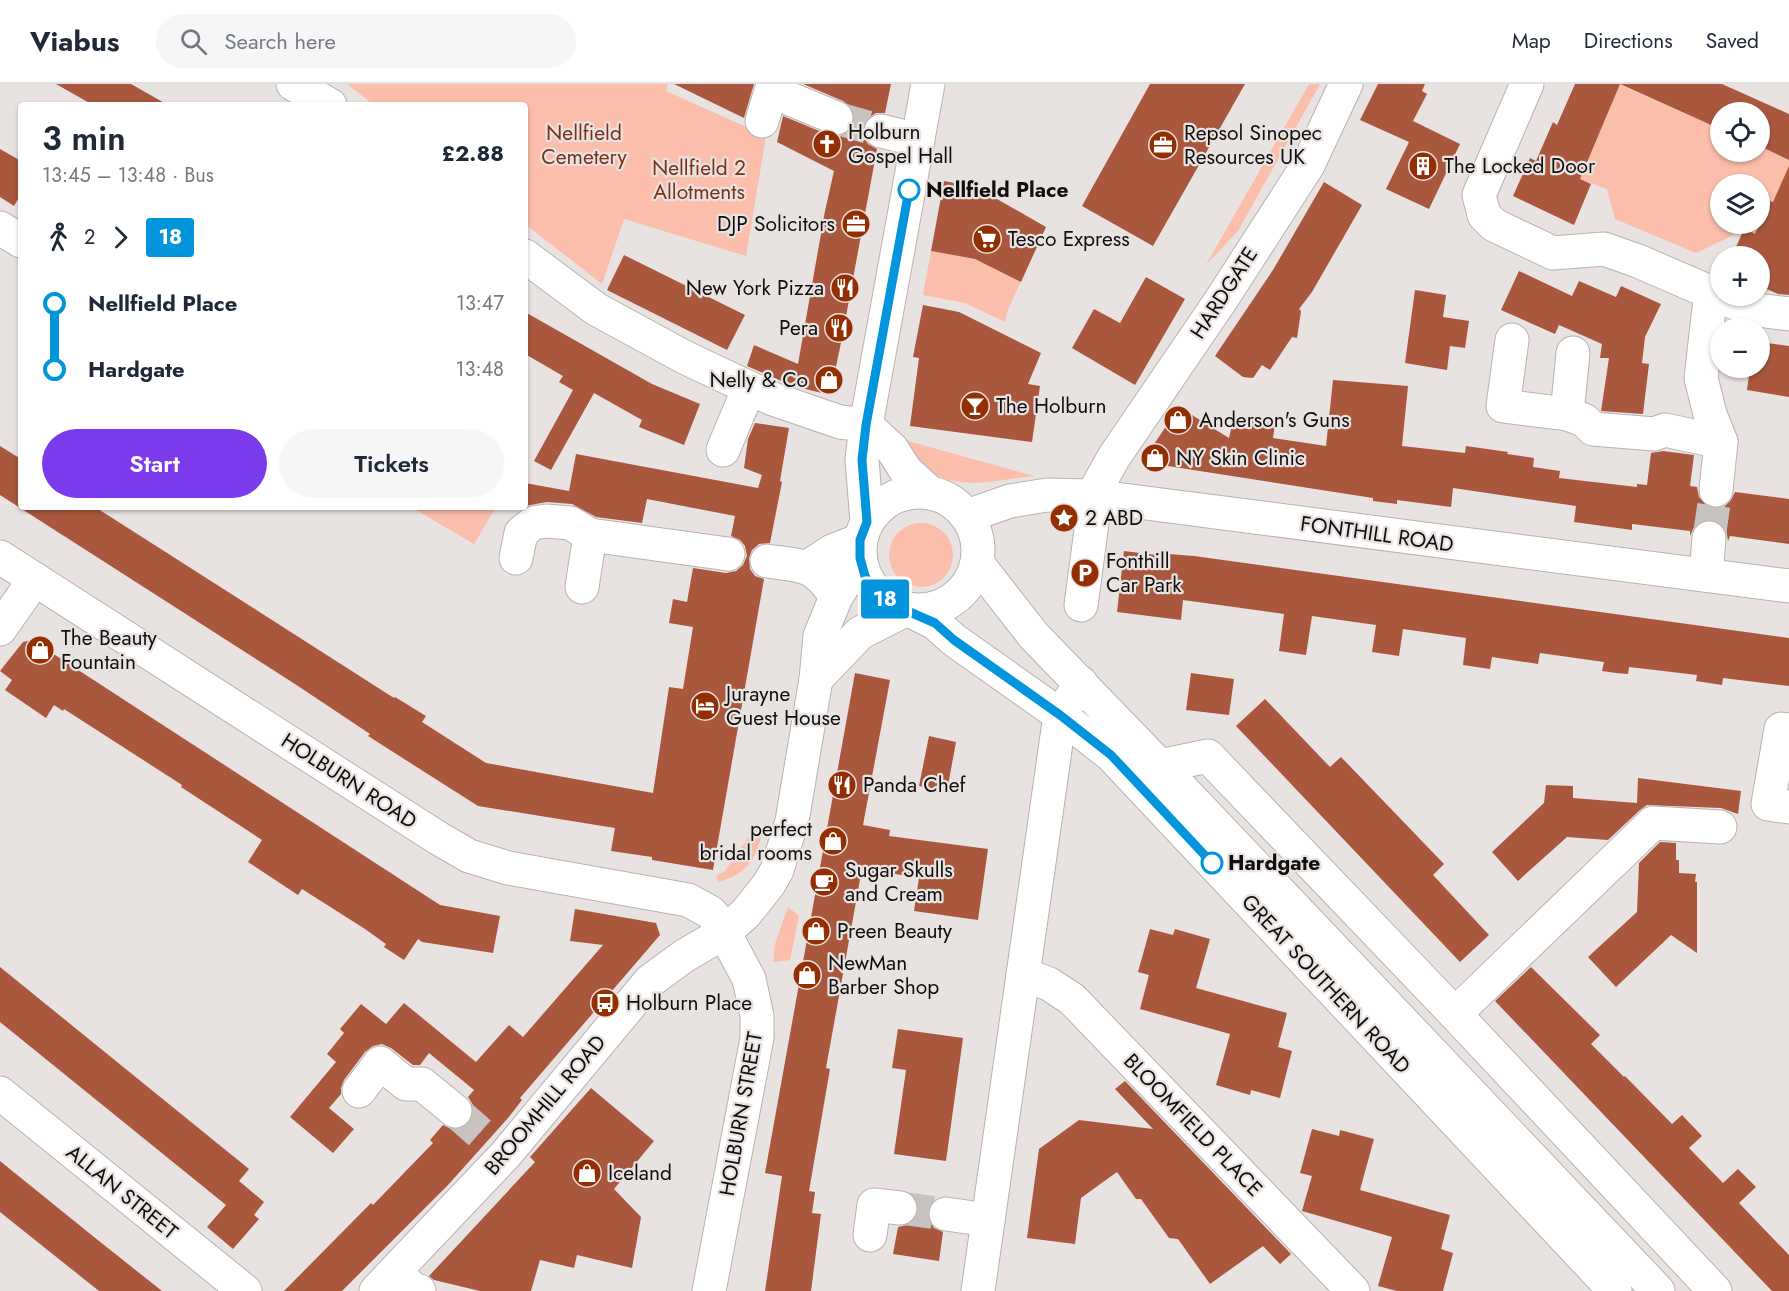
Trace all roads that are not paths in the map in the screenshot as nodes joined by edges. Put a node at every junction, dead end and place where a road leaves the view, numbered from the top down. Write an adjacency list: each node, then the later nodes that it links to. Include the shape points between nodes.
1 (293, 84): 5 (street)
2 (928, 84): 9 (street)
3 (1346, 84): 24 (street, HARDGATE, via 1308,165)
4 (1527, 84): 11 (street, via 1479,195 1484,215 1494,225 1553,253 1604,249)
5 (325, 102)
6 (836, 118): 7 (street, via 771,91)
7 (762, 121)
8 (881, 131): 9 (street)
9 (918, 140): 19 (street)
10 (528, 258): 17 (street, via 596,309)
11 (1710, 291)
12 (1710, 300): 20 (street, via 1701,378)
13 (1743, 306): 14 (street)
14 (1789, 314)
15 (1512, 340): 18 (street, via 1503,406)
16 (1573, 353): 18 (street)
17 (749, 388): 19 (street, via 840,422); 21 (street)
18 (1567, 414): 20 (street, via 1584,420 1593,429 1654,434 1665,430)
19 (866, 425): 23 (street); 28 (street)
20 (1721, 442): 22 (street)
21 (723, 450)
22 (1716, 490)
23 (930, 493): 25 (street, via 948,499); 28 (street, via 912,492 878,507)
24 (1092, 496): 25 (street, FONTHILL ROAD, via 1047,495 1010,501); 35 (street, FONTHILL ROAD); 40 (street)
25 (967, 516): 33 (street, via 977,538)
26 (590, 535): 29 (street); 31 (street, via 570,523 532,523 521,533); 37 (street)
27 (1709, 538): 35 (street)
28 (862, 540): 34 (street, via 832,551); 39 (street); 41 (street, via 865,576 889,603)
29 (728, 554)
30 (0, 557): 36 (street, HOLBURN ROAD)
31 (516, 558)
32 (767, 561): 34 (street)
33 (977, 562): 41 (street, via 968,584 952,601 930,610); 44 (street, GREAT SOUTHERN ROAD, via 1034,636)
34 (808, 567): 39 (street, via 825,580)
35 (1706, 574): 38 (street, FONTHILL ROAD)
36 (35, 579): 42 (street); 50 (street, HOLBURN ROAD, via 469,855 508,868 688,900 710,912)
37 (582, 586)
38 (1789, 586)
39 (836, 597): 43 (street, via 820,636)
40 (1081, 605)
41 (906, 609): 43 (street, via 860,633); 45 (street, GREAT SOUTHERN ROAD, via 935,623)
42 (0, 629)
43 (816, 680): 50 (street, via 792,821 777,870 746,913)
44 (1081, 683): 45 (street); 47 (street, GREAT SOUTHERN ROAD)
45 (1060, 715): 51 (street); 65 (street, GREAT SOUTHERN ROAD, via 1111,755)
46 (1789, 730): 48 (street, via 1781,729 1768,804)
47 (1160, 766): 52 (street, via 1208,756); 66 (street, GREAT SOUTHERN ROAD)
48 (1789, 807)
49 (1720, 827): 52 (street, via 1653,823)
50 (725, 932): 60 (street, BROOMHILL ROAD, via 650,981 497,1147); 62 (street, HOLBURN STREET, via 749,979 757,1038)
51 (1023, 974): 58 (street); 64 (street, BLOOMFIELD PLACE, via 1072,999)
52 (1455, 1014): 67 (street)
53 (359, 1091): 55 (street, via 380,1063 406,1084 422,1084)
54 (0, 1093): 61 (street, ALLAN STREET)
55 (455, 1111)
56 (900, 1208): 59 (street, via 874,1204)
57 (946, 1214): 58 (street)
58 (988, 1220): 63 (street)
59 (870, 1235)
60 (397, 1285)
61 (245, 1291)
62 (709, 1291)
63 (978, 1291)
64 (1353, 1291)
65 (1615, 1291)
66 (1658, 1291)
67 (1715, 1291)

